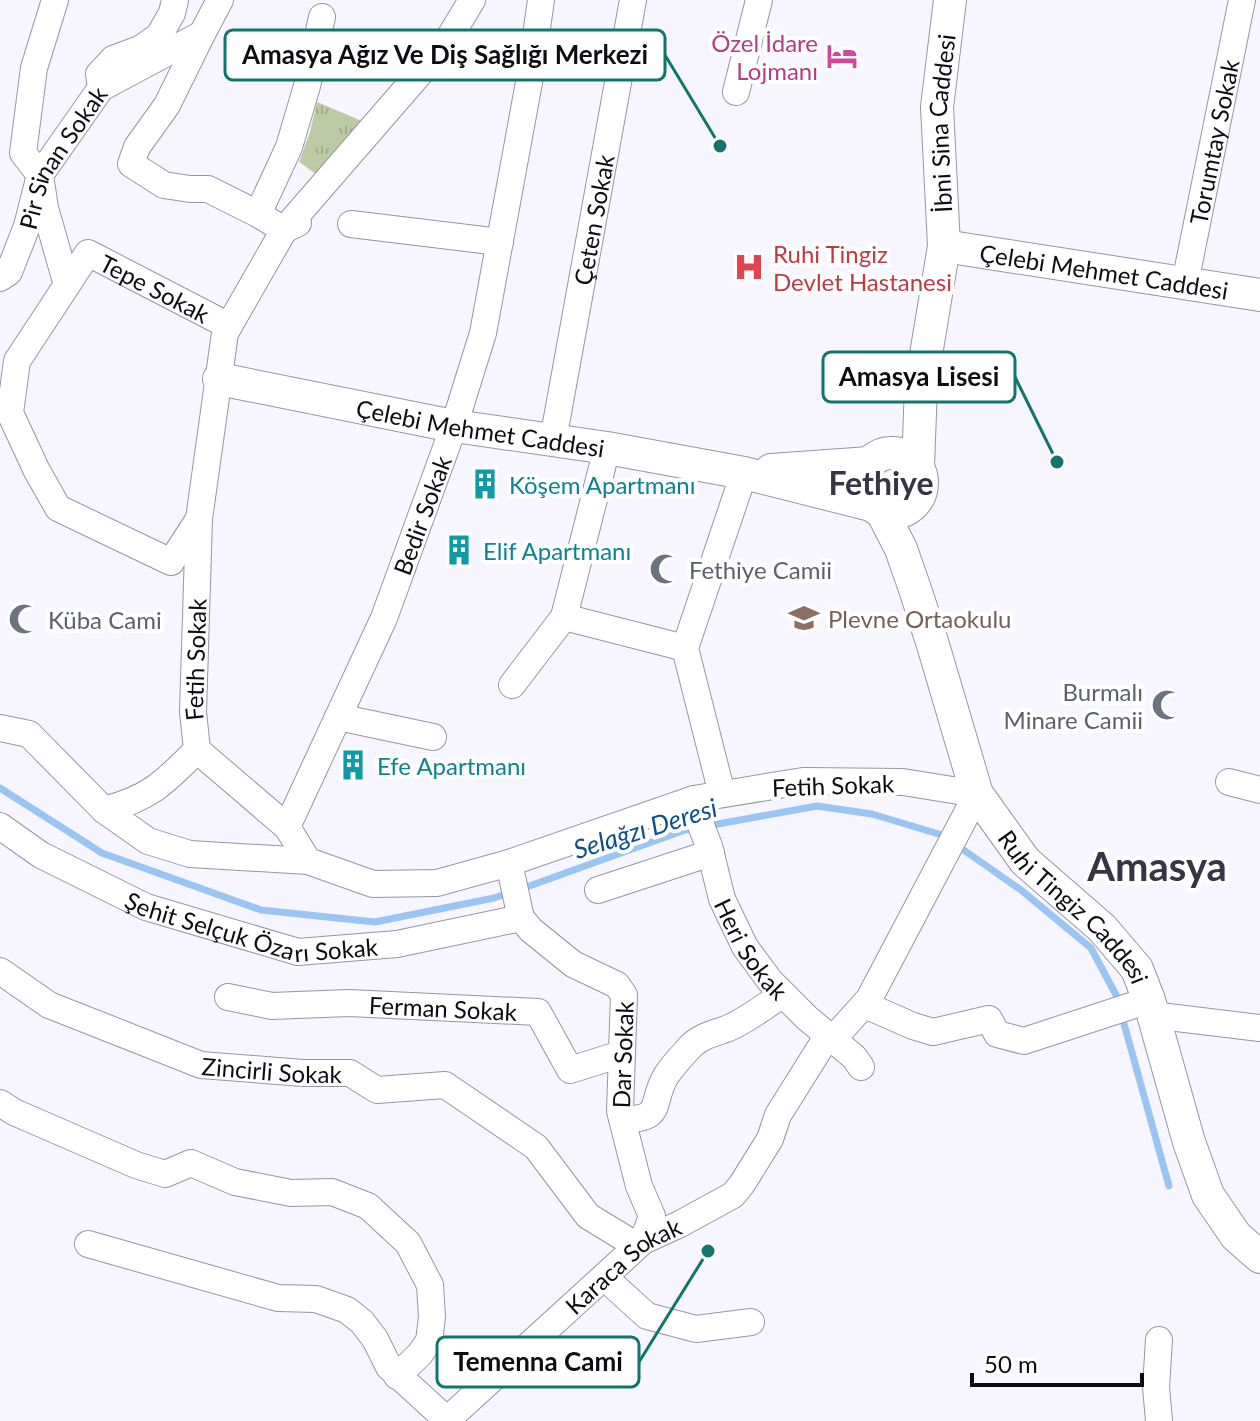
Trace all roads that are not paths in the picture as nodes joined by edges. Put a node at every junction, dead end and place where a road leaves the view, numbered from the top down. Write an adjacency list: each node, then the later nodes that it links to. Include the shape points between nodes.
1 (55, 0): 14 (street, Tepe Sokak, via 34,68 23,153)
2 (175, 0): 12 (street, via 159,36 113,59 99,74)
3 (220, 0): 11 (street)
4 (472, 0): 18 (street, Fetih Sokak, via 446,43)
5 (541, 0): 19 (street, Bedir Sokak)
6 (633, 0): 29 (street, Çeten Sokak)
7 (759, 0): 13 (street)
8 (949, 0): 20 (street, İbni Sina Caddesi, via 937,107)
9 (1242, 0): 22 (street, Torumtay Sokak)
10 (322, 17): 15 (street, via 289,147)
11 (202, 34): 12 (street, Pir Sinan Sokak); 15 (street, via 131,164 164,185 208,189)
12 (101, 88): 14 (street, Pir Sinan Sokak)
13 (736, 92)
14 (40, 175): 21 (street, Pir Sinan Sokak, via 27,226 9,272); 23 (street, Tepe Sokak)
15 (258, 214): 18 (street)
16 (309, 218): 18 (street)
17 (351, 224): 19 (street)
18 (284, 230): 25 (street, Fetih Sokak)
19 (500, 242): 28 (street, Bedir Sokak, via 483,333)
20 (944, 246): 22 (street, Çelebi Mehmet Caddesi); 27 (street, Çelebi Mehmet Caddesi)
21 (0, 278)
22 (1185, 283): 24 (street, Çelebi Mehmet Caddesi)
23 (67, 285): 25 (street, Tepe Sokak, via 88,253); 35 (street, via 17,361 10,413 37,471 58,508 171,562)
24 (1260, 295)
25 (229, 326): 26 (street, Fetih Sokak)
26 (219, 379): 28 (street, Çelebi Mehmet Caddesi); 35 (street, Fetih Sokak)
27 (921, 385): 31 (street, Çelebi Mehmet Caddesi, via 898,434); 32 (street, Çelebi Mehmet Caddesi)
28 (454, 426): 29 (street, Çelebi Mehmet Caddesi); 39 (street, Bedir Sokak, via 384,618)
29 (553, 440): 30 (street, Çelebi Mehmet Caddesi)
30 (607, 448): 33 (street, Çelebi Mehmet Caddesi); 36 (street)
31 (876, 459): 32 (street, via 897,453); 33 (street, Çelebi Mehmet Caddesi); 34 (street, via 864,471 863,491)
32 (918, 467): 34 (street, via 923,480 918,500)
33 (744, 473): 34 (street, Çelebi Mehmet Caddesi); 37 (street)
34 (888, 508): 46 (street, Ruhi Tingiz Caddesi)
35 (199, 519): 42 (street, Fetih Sokak, via 193,712)
36 (564, 617): 37 (street); 38 (street)
37 (685, 648): 45 (street)
38 (512, 685)
39 (338, 717): 41 (street); 50 (street, Bedir Sokak)
40 (0, 728): 48 (street, via 29,734)
41 (433, 737)
42 (197, 750): 48 (street, via 152,792); 50 (street, Fetih Sokak)
43 (1229, 782): 44 (street)
44 (1260, 790)
45 (722, 794): 46 (street, Fetih Sokak, via 803,781 903,782); 47 (street, Fetih Sokak)
46 (977, 794): 59 (street, Karaca Sokak); 60 (street, Ruhi Tingiz Caddesi, via 1025,861 1102,928 1137,969)
47 (694, 805): 51 (street, Heri Sokak); 53 (street, Fetih Sokak)
48 (104, 810): 52 (street, via 148,841 190,854)
49 (0, 826): 55 (street, Şehit Selçuk Özarı Sokak, via 41,855 146,907 298,952 397,944)
50 (287, 827): 52 (street, Fetih Sokak)
51 (710, 849): 54 (street); 57 (street, Heri Sokak, via 722,899 745,947)
52 (308, 861): 53 (street, Fetih Sokak, via 373,884 437,883)
53 (510, 867): 55 (street)
54 (598, 890)
55 (519, 912): 63 (street, Dar Sokak, via 531,930 573,964 617,985 624,995)
56 (0, 971): 67 (street, Zincirli Sokak, via 49,1005 201,1065 350,1073 377,1090 445,1085 536,1147 588,1216 629,1241)
57 (783, 994): 62 (street, Heri Sokak); 66 (street, via 755,1014 692,1044 665,1078 651,1113)
58 (228, 997): 63 (street, Ferman Sokak, via 272,1006 349,1003 538,1012 570,1070)
59 (865, 1005): 60 (street, via 933,1032 989,1019 997,1034 1024,1041); 62 (street, Karaca Sokak)
60 (1136, 1008): 61 (street); 69 (street, Ruhi Tingiz Caddesi, via 1208,1195 1236,1236)
61 (1260, 1028)
62 (833, 1039): 64 (street, Heri Sokak); 67 (street, Karaca Sokak, via 825,1040 733,1195)
63 (621, 1054): 66 (street, Dar Sokak)
64 (861, 1067)
65 (0, 1103): 73 (street, via 165,1174 191,1163 235,1182 291,1193 332,1192 368,1206 408,1243 430,1285 429,1341)
66 (623, 1119): 67 (street, Dar Sokak, via 652,1216)
67 (643, 1241): 70 (street, Karaca Sokak)
68 (88, 1244): 73 (street, Karaca Sokak, via 278,1298 316,1299 347,1310 375,1339)
69 (1260, 1257)
70 (604, 1277): 71 (street, via 647,1316 696,1329); 73 (street, Karaca Sokak, via 447,1420)
71 (751, 1322)
72 (1159, 1340): 74 (street)
73 (397, 1376)
74 (1159, 1421)

